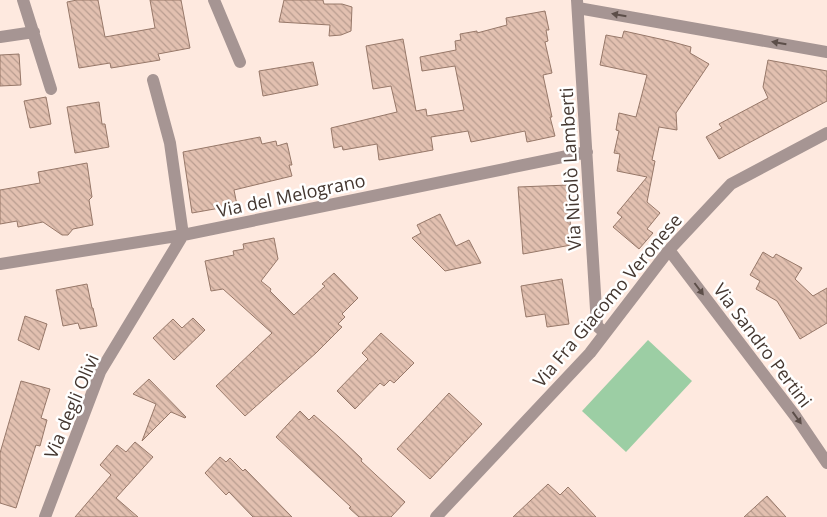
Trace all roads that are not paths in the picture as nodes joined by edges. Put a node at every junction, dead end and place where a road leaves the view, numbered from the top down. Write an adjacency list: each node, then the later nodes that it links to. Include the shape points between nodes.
1 (23, 0): 4 (street)
2 (214, 0): 7 (street)
3 (577, 4): 6 (street, one-way to 3); 11 (street, Via Nicolò Lamberti)
4 (34, 32): 5 (street); 9 (street)
5 (0, 37)
6 (827, 52)
7 (240, 62)
8 (154, 80): 12 (street, via 170,143)
9 (51, 89)
10 (827, 133): 13 (street, Via Fra Giacomo Veronese, via 731,184)
11 (587, 152): 12 (street, Via del Melograno); 15 (street, Via Nicolò Lamberti, via 597,326)
12 (183, 235): 14 (street, Via del Melograno); 17 (street, Via degli Olivi, via 100,372)
13 (669, 250): 15 (street, Via Fra Giacomo Veronese); 16 (street, Via Sandro Pertini, one-way to 16)
14 (0, 264)
15 (605, 333): 18 (street, Via Fra Giacomo Veronese)
16 (827, 462)
17 (45, 517)
18 (436, 517)

